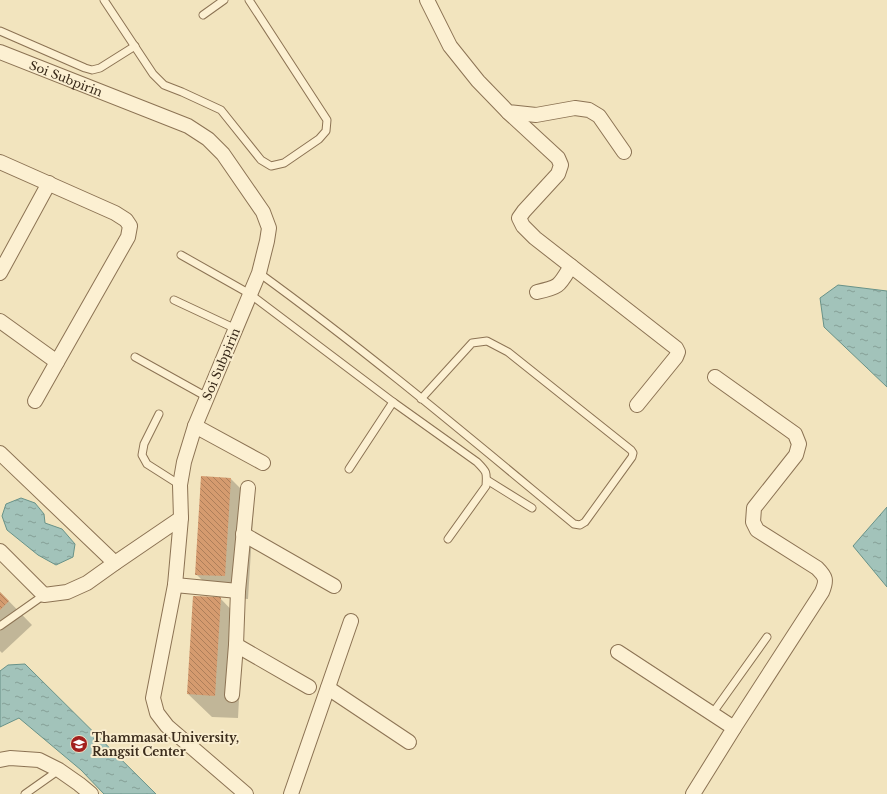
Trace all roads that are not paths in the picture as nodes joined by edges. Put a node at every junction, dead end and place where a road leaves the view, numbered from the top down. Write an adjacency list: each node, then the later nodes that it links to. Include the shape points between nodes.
1 (104, 0): 7 (lane)
2 (224, 0): 5 (lane)
3 (249, 0): 7 (lane, via 327,120 326,131 319,140 284,163 271,166 261,160 221,110 164,85 153,74)
4 (428, 0): 9 (street, via 450,46 478,81)
5 (203, 15)
6 (0, 31): 7 (lane, via 92,70 100,68)
7 (135, 46)
8 (1, 57): 16 (street, Soi Subpirin, via 188,126 208,139 223,154 263,212 269,228)
9 (508, 112): 10 (street, via 536,115 575,108 589,110 599,116); 14 (street, via 558,158 562,165 558,174 519,218 522,226)
10 (624, 152)
11 (0, 162): 12 (street)
12 (49, 184): 15 (street); 23 (street, via 115,213 130,226 128,237)
13 (181, 255): 18 (lane)
14 (571, 266): 17 (street, via 557,286); 29 (street, via 678,352)
15 (0, 272)
16 (259, 273): 18 (street, Soi Subpirin); 26 (lane)
17 (537, 292)
18 (250, 294): 21 (street, Soi Subpirin); 28 (lane)
19 (174, 300): 21 (lane)
20 (0, 321): 23 (street)
21 (236, 329): 25 (street, Soi Subpirin)
22 (135, 357): 25 (lane)
23 (58, 362): 27 (street)
24 (715, 377): 57 (street, via 795,434 799,444 796,455 754,508 753,522 757,530 817,568 824,574 826,583)
25 (207, 397): 31 (street, Soi Subpirin)
26 (421, 399): 26 (lane, via 574,524 580,525 585,522 632,457 633,453 625,445 508,352 487,341 472,343)
27 (35, 401)
28 (394, 402): 34 (lane); 35 (lane, via 478,462 484,469)
29 (637, 405)
30 (159, 414): 36 (lane, via 144,444 142,455 147,464)
31 (195, 426): 33 (street); 36 (street, Soi Subpirin)
32 (0, 453): 43 (street)
33 (263, 463)
34 (349, 469)
35 (487, 480): 38 (lane); 41 (lane, via 486,486)
36 (180, 485): 39 (street, Soi Subpirin)
37 (248, 488): 40 (street)
38 (532, 508)
39 (181, 518): 43 (street); 44 (street, Soi Subpirin)
40 (243, 534): 45 (street); 46 (street)
41 (448, 539)
42 (0, 551): 47 (street)
43 (115, 563): 47 (street, via 87,583 67,592)
44 (176, 585): 46 (street); 63 (street, Soi Subpirin, via 153,698 157,713 167,726)
45 (334, 586)
46 (238, 591): 51 (street)
47 (44, 595): 49 (lane)
48 (351, 621): 54 (street)
49 (0, 626)
50 (767, 636): 56 (lane)
51 (236, 644): 53 (street); 55 (street)
52 (618, 652): 56 (street)
53 (309, 687)
54 (328, 688): 58 (street); 64 (street)
55 (232, 695)
56 (712, 714): 57 (street)
57 (734, 728): 65 (street)
58 (410, 742)
59 (0, 760): 60 (street, via 39,760)
60 (59, 770): 61 (lane); 62 (street)
61 (25, 794)
62 (91, 794)
63 (246, 794)
64 (291, 794)
65 (692, 794)

